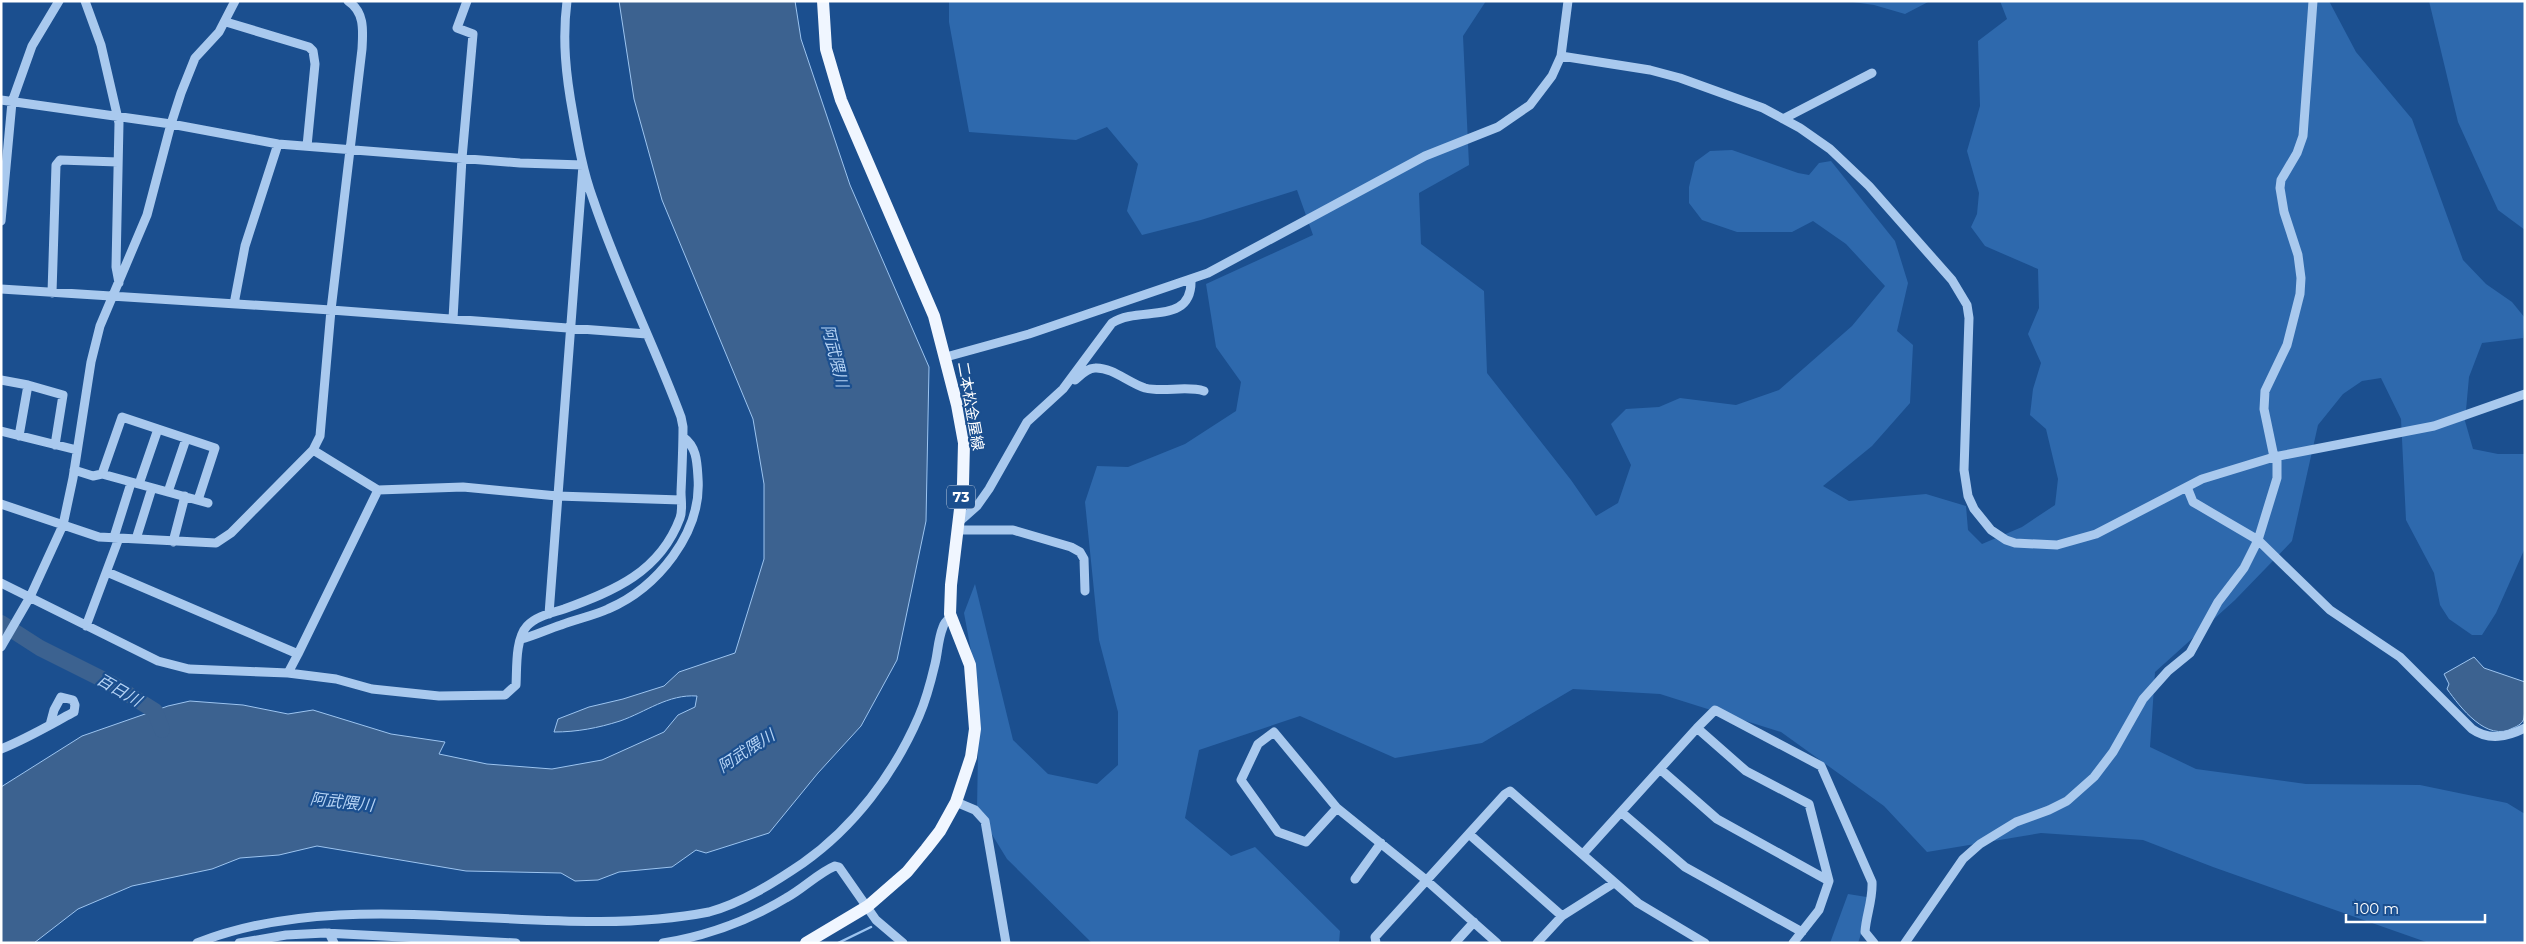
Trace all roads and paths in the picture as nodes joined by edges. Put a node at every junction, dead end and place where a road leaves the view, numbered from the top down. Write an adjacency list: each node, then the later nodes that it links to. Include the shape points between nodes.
1 (59, 1): 14 (street, via 32,46)
2 (85, 1): 15 (street, via 101,45)
3 (235, 1): 10 (street)
4 (348, 1): 20 (street, via 358,12 363,27)
5 (467, 1): 21 (street, via 457,28 473,34)
6 (567, 1): 23 (street, via 564,20 566,80)
7 (823, 1): 35 (main road, 二本松金屋線 / 73, via 826,50 841,100 934,316)
8 (1568, 1): 11 (street)
9 (2313, 1): 49 (street, via 2303,136 2280,188 2301,278 2287,345 2264,391 2264,409)
10 (226, 22): 17 (street, via 195,58); 19 (street, via 309,47 313,51 315,64)
11 (1561, 56): 16 (street, via 1641,68 1680,78 1763,108); 25 (street, via 1541,92 1519,114 1498,127 1425,156 1243,256)
12 (1872, 73): 16 (street)
13 (1, 100): 14 (street)
14 (12, 102): 15 (street); 24 (street)
15 (118, 118): 17 (street); 22 (street)
16 (1783, 119): 53 (street, via 1830,149 1869,186 1961,293 1969,318 1966,487 1974,510 1991,530 2015,543 2057,545 2096,534)
17 (171, 124): 18 (street); 26 (street, via 147,215)
18 (278, 144): 19 (street); 30 (street, via 249,232)
19 (307, 146): 20 (street)
20 (350, 150): 21 (street); 31 (street)
21 (462, 158): 23 (street); 32 (street)
22 (118, 162): 26 (street, via 116,267); 28 (street, via 60,160 56,165)
23 (583, 165): 33 (street); 34 (street, via 622,279)
24 (1, 221)
25 (1191, 279): 35 (street, via 1030,334); 37 (street, via 1189,297 1180,307 1121,318 1112,324)
26 (120, 283): 29 (street)
27 (1, 289): 28 (street)
28 (52, 293): 29 (street)
29 (114, 296): 30 (street); 47 (street, via 100,326 91,362)
30 (234, 304): 31 (street)
31 (330, 310): 32 (street); 48 (street, via 320,436)
32 (453, 319): 33 (street)
33 (571, 329): 34 (street); 58 (street)
34 (647, 334): 44 (street, via 680,412)
35 (946, 358): 64 (main road, 二本松金屋線 / 73, via 964,443)
36 (1, 380): 38 (street)
37 (1066, 384): 39 (street, via 1094,368 1148,389); 64 (street, via 1028,422 989,489)
38 (28, 385): 43 (street); 46 (street, via 63,395)
39 (1204, 391)
40 (2525, 394): 49 (street, via 2434,426)
41 (158, 429): 45 (street); 51 (street, via 122,417); 52 (street)
42 (1, 432): 43 (street)
43 (20, 436): 46 (street)
44 (683, 437): 60 (street); 76 (street, via 696,452 699,488 697,508 674,555 644,585 608,609)
45 (186, 439): 56 (street); 59 (street, via 214,448)
46 (55, 445): 47 (street)
47 (77, 450): 50 (street)
48 (313, 450): 55 (street); 68 (street, via 231,533 216,543)
49 (2276, 457): 53 (street, via 2202,478); 67 (street, via 2277,478)
50 (74, 470): 51 (street, via 93,476); 63 (street)
51 (102, 474): 52 (street)
52 (135, 484): 54 (street); 65 (street)
53 (2187, 487): 67 (street, via 2193,502)
54 (152, 488): 56 (street); 66 (street)
55 (378, 490): 58 (street, via 463,487); 78 (street)
56 (168, 492): 57 (street)
57 (185, 496): 59 (street); 68 (street)
58 (556, 496): 60 (street); 73 (street)
59 (198, 500): 61 (street)
60 (681, 500): 73 (street, via 680,517 672,534 644,570 608,593)
61 (208, 503)
62 (1, 504): 63 (street)
63 (63, 525): 65 (street, via 99,537); 72 (street)
64 (958, 526): 71 (street, via 1013,530 1071,547 1084,559); 74 (main road, 二本松金屋線 / 73)
65 (116, 538): 66 (street); 69 (street)
66 (136, 539): 68 (street)
67 (2258, 540): 82 (street, via 2330,610 2400,657 2479,734 2492,737 2511,735); 118 (street, via 2244,568 2218,602 2190,652 2144,699 2113,752 2094,777 2067,801 2016,822 1980,844 1963,859)
68 (173, 542)
69 (107, 572): 75 (street); 78 (street)
70 (1, 583): 72 (street)
71 (1085, 591)
72 (28, 600): 75 (street); 77 (street)
73 (549, 614): 76 (street, via 526,627)
74 (951, 617): 85 (main road, 二本松金屋線 / 73, via 970,665 975,729 971,757); 102 (street, via 943,626 935,666 919,716 878,789 848,825 806,861 748,896 712,911 645,925 606,927 325,918 249,928)
75 (86, 626): 79 (street, via 158,661 189,669)
76 (521, 639): 79 (street, via 516,686 505,695 439,696)
77 (1, 648)
78 (298, 654): 79 (street)
79 (288, 673)
80 (50, 726): 83 (street)
81 (1697, 728): 84 (street); 93 (street, via 1746,771 1809,804); 117 (street, via 1714,710 1821,766 1872,882 1873,896 1865,932)
82 (2525, 728)
83 (1, 749)
84 (1660, 769): 87 (street); 93 (street, via 1717,819)
85 (956, 802): 95 (main road, 二本松金屋線 / 73, via 940,831 907,872); 109 (street, via 975,810 985,821)
86 (1337, 808): 86 (street, via 1306,842 1278,832 1241,780 1258,744 1274,732); 89 (street)
87 (1621, 812): 90 (street); 99 (street, via 1685,867)
88 (1469, 834): 90 (street, via 1510,791); 92 (street); 96 (street)
89 (1380, 844): 91 (street); 92 (street)
90 (1583, 854): 94 (street)
91 (1355, 879)
92 (1426, 880): 97 (street); 110 (street, via 1375,937)
93 (1830, 881): 99 (street, via 1819,910)
94 (1614, 883): 96 (street); 98 (street)
95 (868, 906): 106 (street, via 839,866 835,866 766,910 722,928); 107 (main road, 二本松金屋線 / 73); 108 (street, via 884,928)
96 (1562, 916): 113 (street)
97 (1474, 922): 111 (street); 112 (street)
98 (1687, 932): 114 (street); 115 (street)
99 (1802, 932): 116 (street)
100 (329, 933): 101 (street); 103 (street, via 286,935); 104 (street)
101 (449, 942): 105 (street)
102 (197, 943)
103 (240, 943)
104 (334, 943)
105 (516, 943)
106 (662, 943)
107 (806, 943)
108 (903, 943)
109 (1006, 943)
110 (1376, 943)
111 (1455, 943)
112 (1497, 943)
113 (1537, 943)
114 (1686, 943)
115 (1705, 943)
116 (1793, 943)
117 (1874, 943)
118 (1905, 943)

